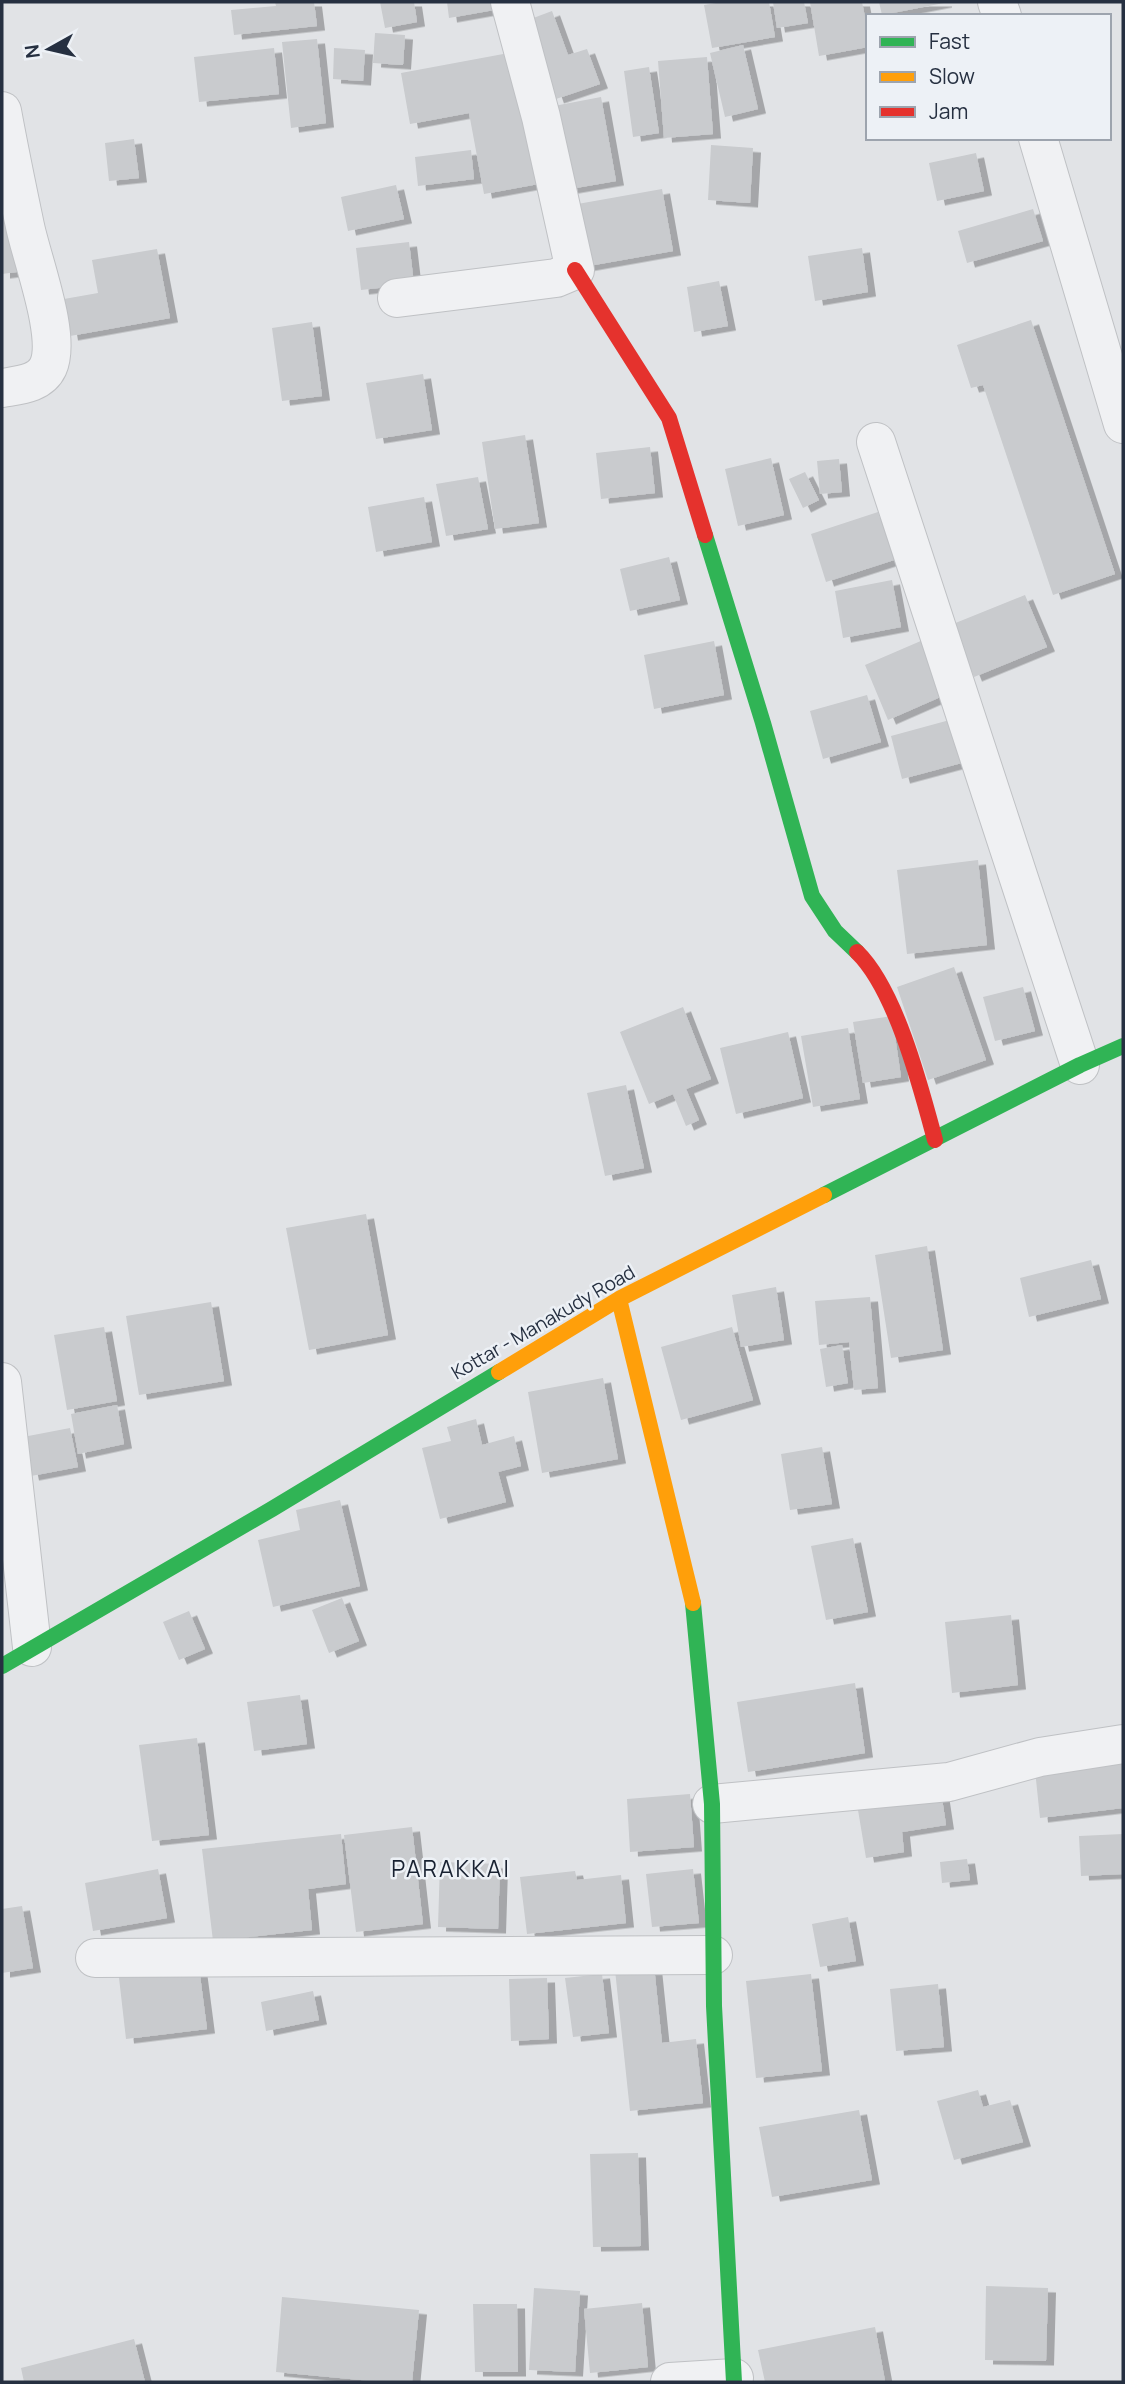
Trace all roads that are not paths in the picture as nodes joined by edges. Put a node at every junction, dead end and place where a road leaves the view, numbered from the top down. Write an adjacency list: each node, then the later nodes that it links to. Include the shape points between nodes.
1 (510, 2): 4 (street)
2 (2, 111): 6 (street, via 52,350 49,365 36,381)
3 (1039, 140): 7 (street)
4 (575, 270): 5 (street, via 521,284); 11 (street, via 669,418 812,895 884,991 916,1070)
5 (397, 298)
6 (2, 388)
7 (1123, 424)
8 (876, 442): 10 (street)
9 (1123, 1046): 10 (street, Kottar - Manakudy Road)
10 (1080, 1065): 11 (street, Kottar - Manakudy Road)
11 (935, 1140): 12 (street, Kottar - Manakudy Road)
12 (619, 1299): 14 (street, Kottar - Manakudy Road, via 272,1509); 16 (street, via 691,1597)
13 (2, 1381): 14 (street)
14 (17, 1656)
15 (1123, 1744): 16 (street, via 1040,1757 949,1782)
16 (712, 1804): 17 (street)
17 (713, 1955): 18 (street); 19 (street)
18 (95, 1958)
19 (734, 2380): 20 (street)
20 (670, 2382)

